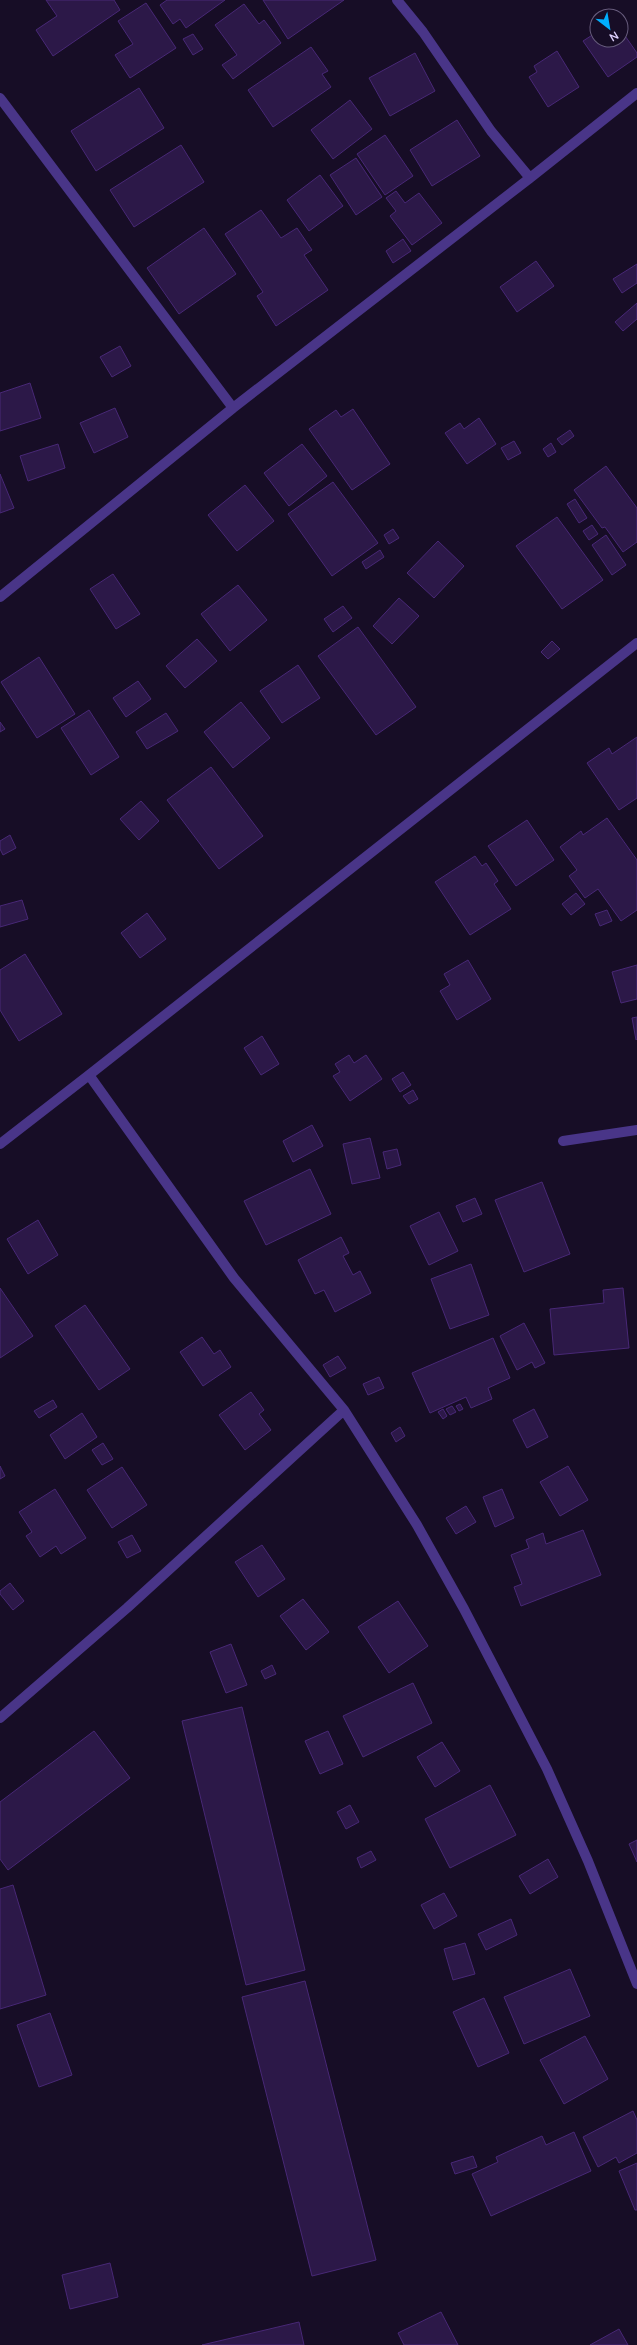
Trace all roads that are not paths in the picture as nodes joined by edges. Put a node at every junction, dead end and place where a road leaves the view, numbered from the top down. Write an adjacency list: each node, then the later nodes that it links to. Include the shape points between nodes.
1 (397, 0): 4 (street, via 423,32 491,131)
2 (637, 92): 4 (street)
3 (0, 98): 5 (street)
4 (530, 178): 5 (street)
5 (233, 408): 6 (street)
6 (0, 597)
7 (637, 643): 8 (street)
8 (90, 1076): 11 (street); 12 (street, via 234,1278)
9 (637, 1130): 10 (street)
10 (563, 1141)
11 (0, 1144)
12 (344, 1410): 13 (street, via 127,1608); 14 (street, via 417,1526 464,1609 547,1769 588,1861)
13 (0, 1718)
14 (637, 1984)

